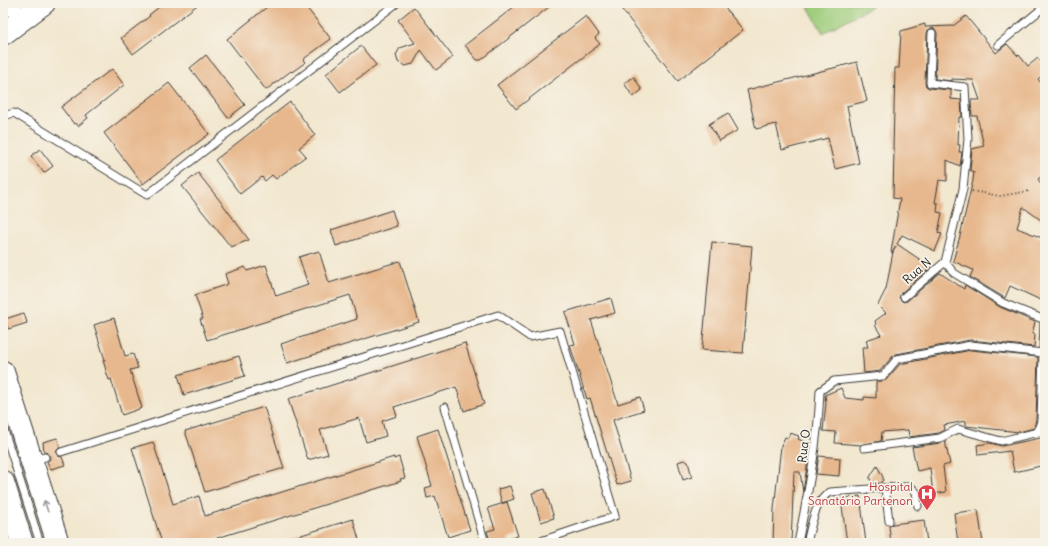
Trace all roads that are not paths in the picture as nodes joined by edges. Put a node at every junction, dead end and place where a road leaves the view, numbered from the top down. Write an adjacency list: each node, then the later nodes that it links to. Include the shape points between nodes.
1 (11, 3): 4 (main road)
2 (44, 3): 6 (main road)
3 (397, 3): 9 (lane, via 147,195 14,113)
4 (3, 6)
5 (1045, 6): 8 (lane)
6 (8, 25)
7 (932, 33): 10 (lane, via 930,82 965,87 968,139 963,190)
8 (998, 45)
9 (3, 116)
10 (945, 262): 11 (lane, Rua N); 12 (lane, via 954,274 1003,303)
11 (904, 297)
12 (1045, 320): 13 (lane)
13 (1043, 352): 17 (lane); 29 (lane, Rua O, via 971,345 897,359 882,376 834,381 820,391 813,471)
14 (3, 372): 26 (main road, one-way to 14, via 38,459)
15 (445, 407): 27 (lane)
16 (3, 427): 25 (lane)
17 (1041, 432): 18 (lane, via 1001,441 958,429 940,438)
18 (864, 448)
19 (61, 452): 28 (lane, via 498,316 530,337 560,331 615,516)
20 (3, 482): 24 (main road)
21 (885, 488): 22 (lane, via 913,488); 23 (lane); 30 (lane, via 835,491 825,495 818,503)
22 (918, 506)
23 (889, 521)
24 (22, 543)
25 (40, 543)
26 (58, 543)
27 (485, 543)
28 (535, 543)
29 (798, 543)
30 (807, 543)

